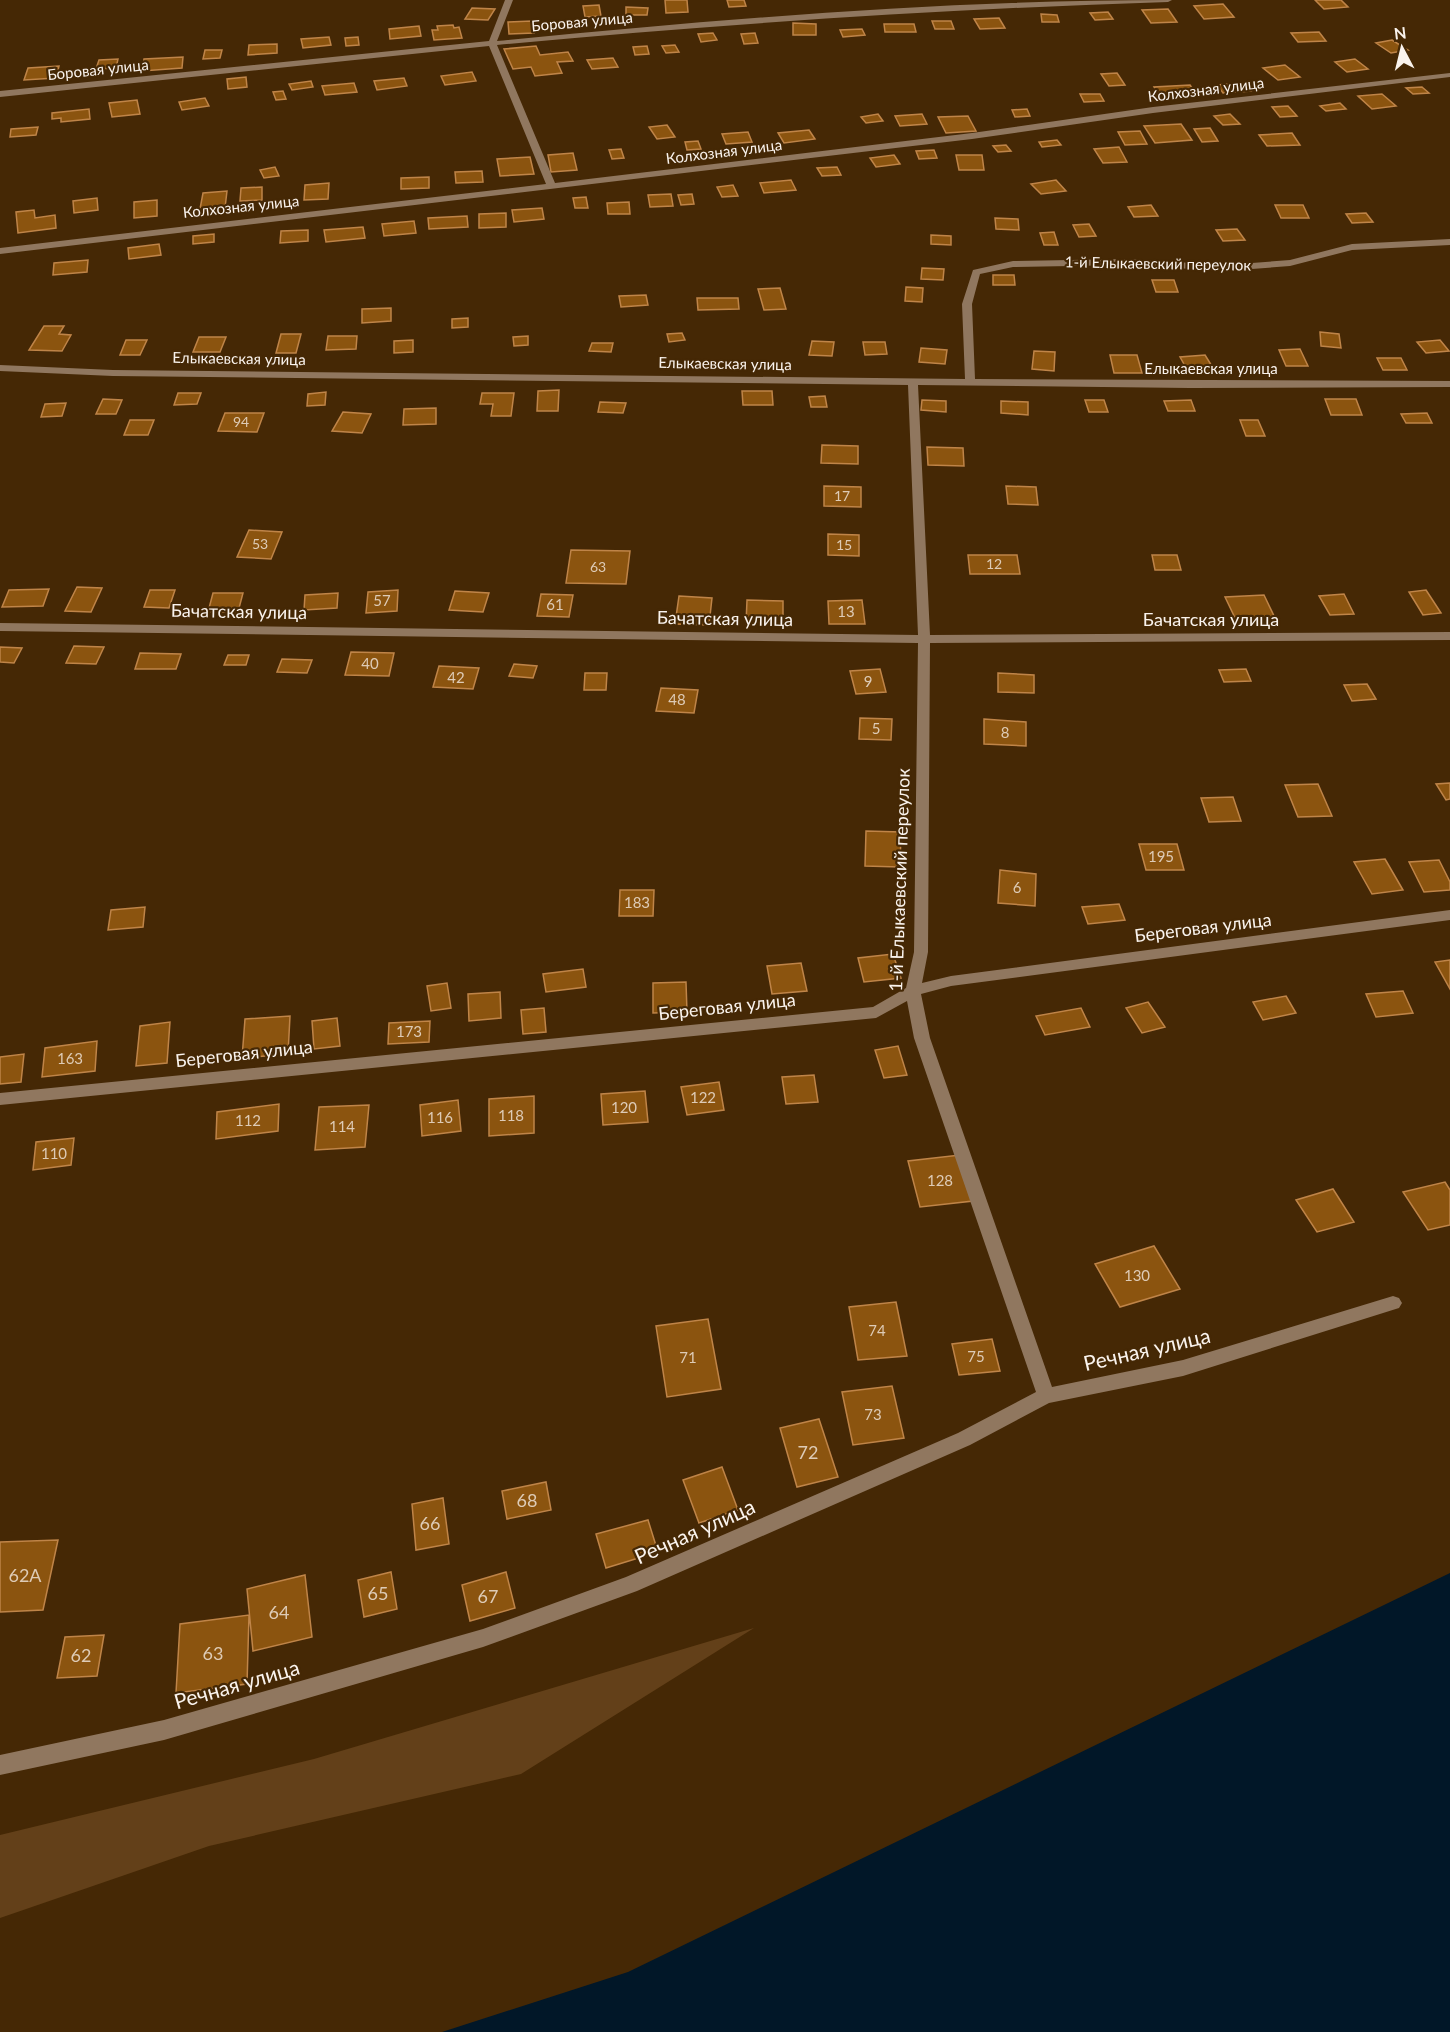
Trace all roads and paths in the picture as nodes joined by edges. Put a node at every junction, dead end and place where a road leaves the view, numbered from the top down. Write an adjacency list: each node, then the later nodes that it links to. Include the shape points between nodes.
1 (509, 0): 3 (street)
2 (1168, 0): 3 (street, Боровая улица, via 828,15)
3 (492, 44): 5 (street, Боровая улица); 6 (street)
4 (1450, 75): 6 (street, Колхозная улица)
5 (0, 94)
6 (552, 186): 8 (street, Колхозная улица)
7 (1450, 242): 11 (street, 1-й Елыкаевский переулок, via 1352,247 1290,263 1225,268 1102,262 1013,264 976,272 967,304)
8 (0, 251)
9 (0, 368): 10 (street, Елыкаевская улица)
10 (913, 381): 11 (street, Елыкаевская улица); 15 (street, 1-й Елыкаевский переулок)
11 (970, 383): 12 (street, Елыкаевская улица)
12 (1450, 384)
13 (0, 627): 15 (street, Бачатская улица)
14 (1450, 636): 15 (street, Бачатская улица)
15 (924, 639): 17 (street, 1-й Елыкаевский переулок, via 921,952)
16 (1450, 915): 17 (street, Береговая улица, via 951,981)
17 (913, 991): 18 (street, Береговая улица, via 876,1012); 20 (street, 1-й Елыкаевский переулок, via 922,1038)
18 (0, 1099)
19 (1393, 1303): 20 (street, Речная улица, via 1183,1368)
20 (1046, 1396): 21 (street, Речная улица, via 964,1439 630,1585 483,1638 164,1730)
21 (0, 1765)

